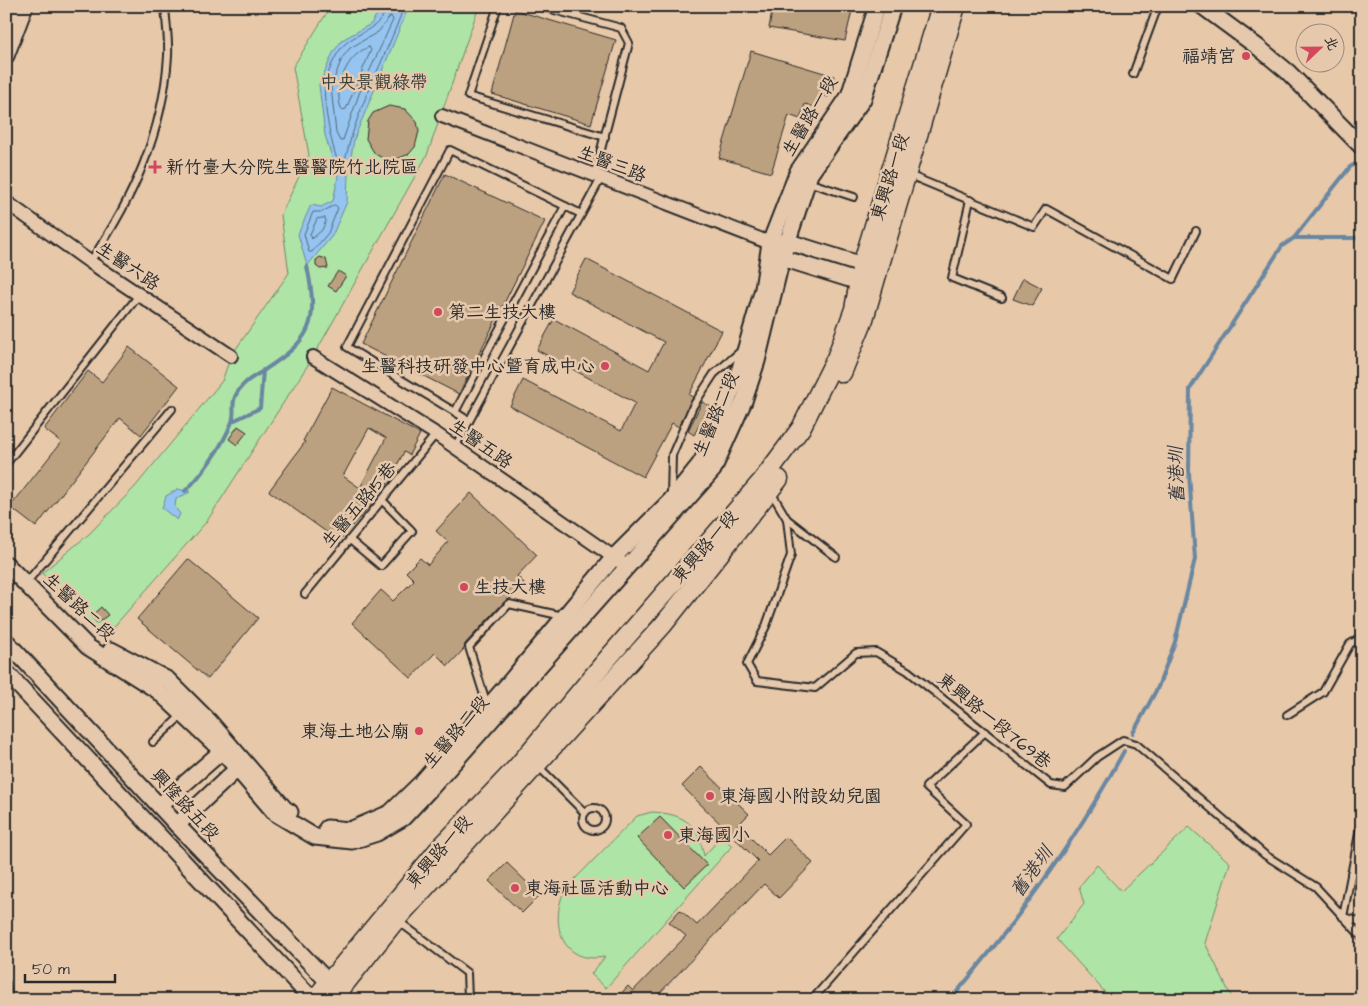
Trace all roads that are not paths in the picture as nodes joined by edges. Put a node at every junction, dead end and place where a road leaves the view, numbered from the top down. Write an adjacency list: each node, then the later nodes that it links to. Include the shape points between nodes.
1 (10, 6): 12 (street)
2 (25, 6): 13 (street)
3 (165, 6): 30 (lane, via 168,56 158,121 142,169 120,216)
4 (498, 6): 16 (lane, via 468,96)
5 (539, 6): 16 (lane, via 621,28 629,43)
6 (877, 6): 28 (street, 生醫路一段, via 848,96 798,171)
7 (893, 6): 20 (street, 生醫路一段, via 863,99 810,174)
8 (941, 6): 31 (main road, 東興路一段)
9 (956, 6): 18 (main road, 東興路一段)
10 (1158, 6): 14 (lane)
11 (1202, 6): 17 (street, via 1288,72)
12 (6, 17)
13 (6, 56)
14 (1133, 74)
15 (442, 116): 19 (street, 生醫三路)
16 (605, 137): 19 (lane)
17 (1362, 147)
18 (907, 174): 22 (lane); 31 (main road, 東興路一段)
19 (597, 177): 25 (lane); 28 (street, 生醫三路)
20 (808, 182): 21 (lane); 27 (street, 生醫路一段)
21 (854, 197)
22 (970, 200): 26 (lane, via 1034,227 1046,209 1173,279); 33 (lane, via 952,278)
23 (6, 202): 30 (street, 生醫六路)
24 (565, 206): 25 (lane); 38 (lane); 38 (lane, via 450,150 347,347)
25 (581, 214): 39 (lane)
26 (1196, 231)
27 (789, 242): 28 (street); 29 (street, 生醫路二段); 31 (street)
28 (770, 243): 29 (street); 34 (street, 生醫路二段, via 764,289)
29 (782, 258): 31 (street); 50 (street, 生醫路二段, via 744,401 713,470)
30 (90, 262): 32 (street, 生醫六路)
31 (866, 275): 43 (main road, 東興路一段, via 836,358 801,428)
32 (139, 295): 35 (street, 生醫六路); 42 (lane)
33 (1002, 298)
34 (746, 346): 45 (street, 生醫路二段, via 710,446 700,464); 45 (lane, via 714,374 693,406 672,455)
35 (232, 356)
36 (313, 357): 40 (street, 生醫五路)
37 (172, 409): 52 (lane)
38 (455, 412): 39 (lane)
39 (469, 421): 41 (lane)
40 (436, 434): 41 (street, 生醫五路); 44 (lane, 生醫五路15巷)
41 (454, 448): 50 (street, 生醫五路)
42 (6, 464)
43 (766, 487): 46 (lane, 東興路一段769巷); 65 (main road, 東興路一段, via 609,657)
44 (382, 500): 47 (lane, 生醫五路15巷); 47 (lane, via 412,531 381,566)
45 (670, 500): 50 (street, 生醫路二段)
46 (787, 518): 49 (lane); 61 (lane, 東興路一段769巷, via 792,555 766,626 747,664 757,681 815,688 856,653 876,652 908,670)
47 (350, 540): 53 (lane, 生醫五路15巷)
48 (6, 552): 52 (street, 生醫路二段)
49 (836, 557)
50 (620, 561): 54 (street, 生醫路二段); 66 (street, 生醫路二段, via 432,787 403,818 377,833 352,841 315,837 275,813)
51 (6, 564): 59 (street, 生醫路二段, via 88,647 158,691)
52 (31, 577): 64 (street, 生醫路二段, via 100,645 168,680)
53 (305, 594)
54 (564, 617): 58 (street, 生醫路二段); 58 (lane, via 509,604 469,646)
55 (1362, 637): 60 (lane, via 1350,644 1323,692)
56 (6, 641): 67 (street, 興隆路五段)
57 (6, 672): 81 (street)
58 (488, 707): 64 (street, 生醫路二段, via 390,813 350,830 318,828 285,809)
59 (183, 714): 62 (lane); 63 (street, 生醫路二段)
60 (1286, 715)
61 (985, 732): 73 (lane, 東興路一段769巷, via 1051,785 1065,787 1097,757 1123,740 1136,744 1265,855 1316,887); 82 (lane, via 926,787 966,824)
62 (153, 742)
63 (222, 751): 64 (street); 66 (street, 生醫路二段); 67 (street)
64 (237, 753): 66 (street)
65 (533, 760): 68 (lane); 74 (main road, 東興路一段); 78 (main road, 東興路一段, via 438,850)
66 (236, 769): 70 (street)
67 (160, 805): 70 (street, 興隆路五段)
68 (585, 813)
69 (1362, 818): 71 (lane)
70 (177, 825): 78 (street, 興隆路五段)
71 (1352, 873): 72 (lane); 73 (lane)
72 (1362, 875)
73 (1343, 917): 75 (lane); 76 (lane, 東興路一段769巷)
74 (396, 920): 78 (main road, 東興路一段); 79 (lane, via 467,973)
75 (1362, 922)
76 (1362, 937)
77 (6, 983): 80 (lane)
78 (333, 991): 81 (main road, 東興路一段)
79 (468, 998)
80 (8, 1000)
81 (313, 1000)
82 (812, 1000)

